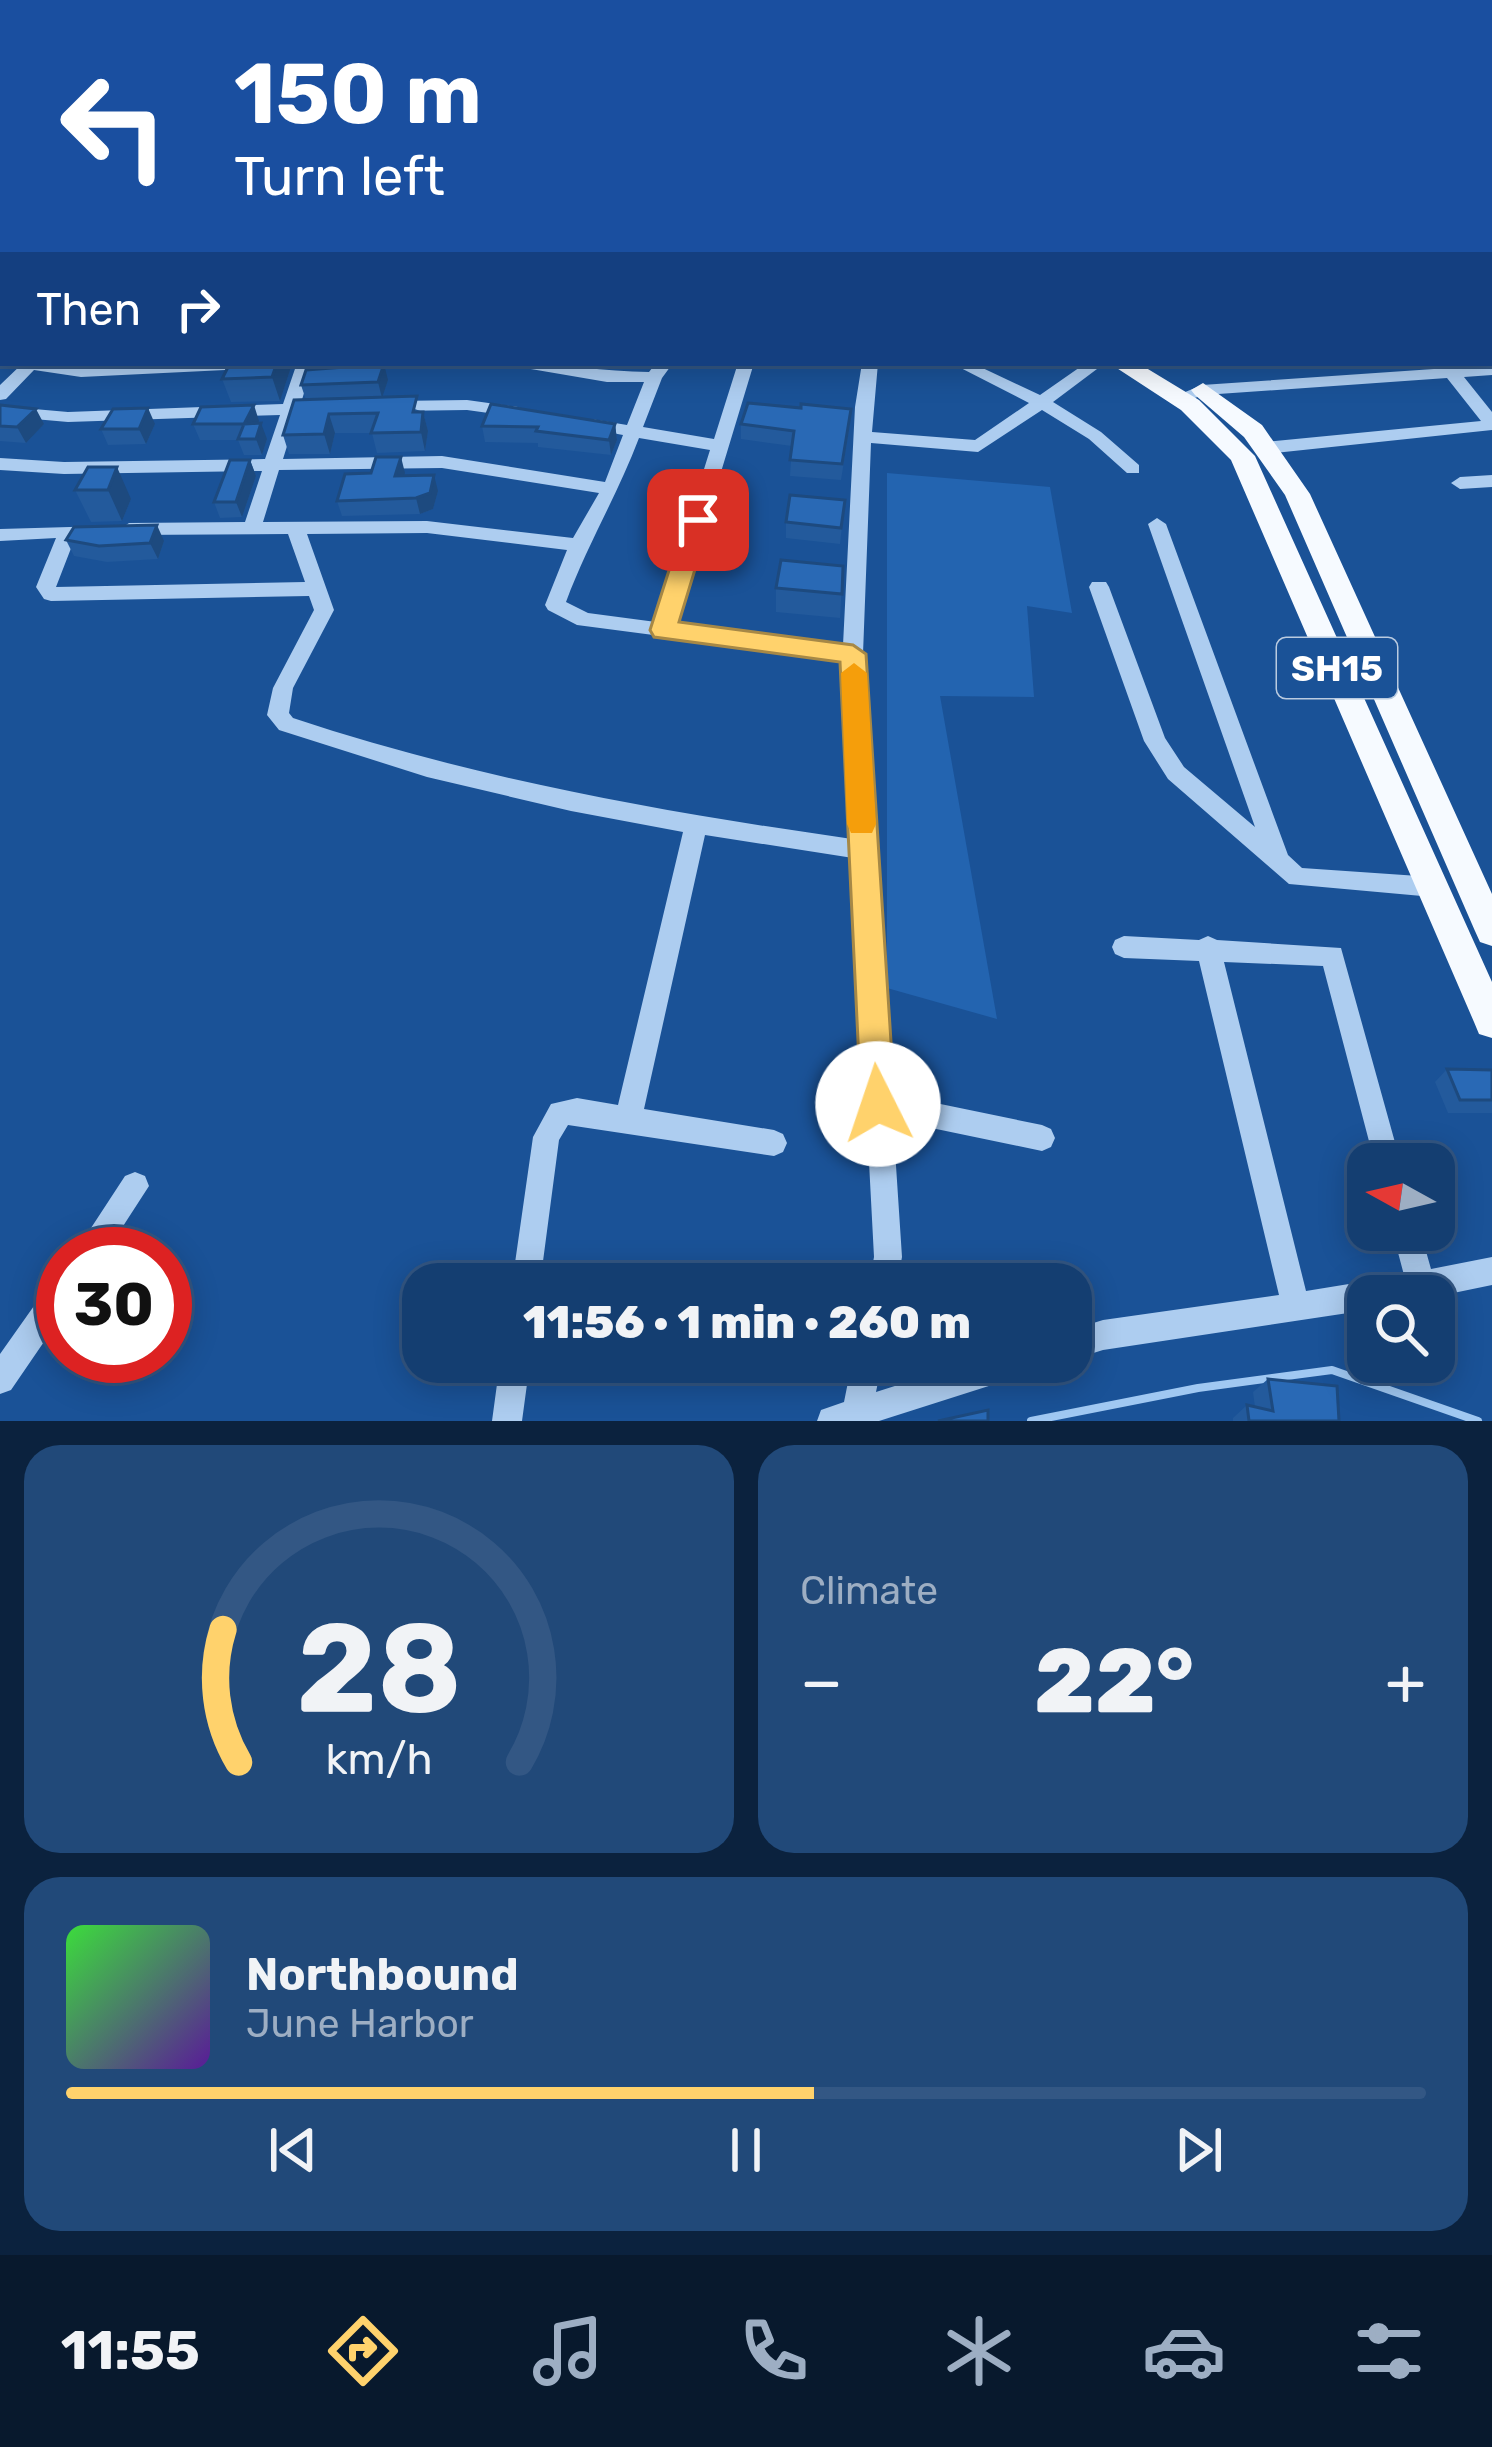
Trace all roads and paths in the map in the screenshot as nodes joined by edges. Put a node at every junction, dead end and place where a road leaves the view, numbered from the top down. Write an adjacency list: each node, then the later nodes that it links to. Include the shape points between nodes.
1 (29, 366): 15 (street)
2 (44, 366): 3 (street)
3 (205, 366)
4 (304, 366): 20 (street)
5 (544, 366): 12 (street, via 607,376)
6 (745, 366): 27 (street)
7 (870, 366): 26 (street)
8 (965, 366): 17 (street)
9 (1128, 366): 16 (main road, SH15)
10 (1159, 366): 16 (main road, SH15)
11 (1089, 369): 17 (street)
12 (660, 370): 25 (street)
13 (1492, 370): 14 (street)
14 (1451, 372): 16 (street); 24 (street)
15 (0, 394)
16 (1191, 394): 28 (main road, SH15); 43 (main road, SH15, via 1242,457)
17 (1043, 403): 26 (street, via 978,446); 31 (street)
18 (382, 407): 22 (street, via 467,405)
19 (337, 408): 20 (street)
20 (292, 409): 21 (street, via 68,418); 30 (street)
21 (0, 411)
22 (530, 414)
23 (572, 421): 25 (street)
24 (1492, 424): 28 (street)
25 (634, 431): 27 (street); 34 (street)
26 (862, 437): 46 (street)
27 (720, 446): 45 (street)
28 (1266, 448): 44 (main road, SH15, via 1297,494)
29 (0, 464): 30 (street)
30 (276, 464): 34 (street, via 442,462); 36 (street)
31 (1133, 469)
32 (1492, 481): 33 (street)
33 (1460, 484)
34 (611, 489): 40 (street)
35 (1156, 524): 49 (street)
36 (251, 528): 37 (street); 38 (street)
37 (295, 528): 40 (street, via 427,527); 42 (street)
38 (68, 532): 39 (street); 42 (street, via 46,587 51,594)
39 (0, 535)
40 (578, 545): 45 (street, via 555,604 584,620)
41 (1099, 587): 49 (street, via 1162,758)
42 (319, 589): 47 (street, via 321,621 278,705 286,724 514,792)
43 (1315, 618): 44 (main road); 50 (main road, SH15)
44 (1354, 620): 51 (main road, SH15)
45 (663, 630): 46 (street)
46 (853, 654): 48 (street)
47 (696, 826): 48 (street); 56 (street)
48 (863, 850): 55 (street)
49 (1280, 866): 50 (street, via 1312,881)
50 (1433, 887): 54 (main road, SH15)
51 (1492, 931)
52 (1124, 947): 53 (street)
53 (1208, 947): 59 (street, via 1332,956); 67 (street)
54 (1492, 1022)
55 (878, 1104): 57 (street); 63 (street)
56 (628, 1120): 58 (street); 62 (street, via 577,1111 551,1121)
57 (1042, 1138)
58 (774, 1143)
59 (1382, 1143)
60 (135, 1186): 61 (street)
61 (107, 1227)
62 (529, 1263)
63 (887, 1263)
64 (1492, 1271): 65 (street)
65 (1455, 1281)
66 (1347, 1299): 67 (street)
67 (1296, 1307): 69 (street)
68 (36, 1327): 70 (street)
69 (1092, 1338)
70 (0, 1378)
71 (512, 1383): 75 (street)
72 (858, 1383): 74 (street)
73 (951, 1383): 74 (street)
74 (844, 1417)
75 (507, 1421)

